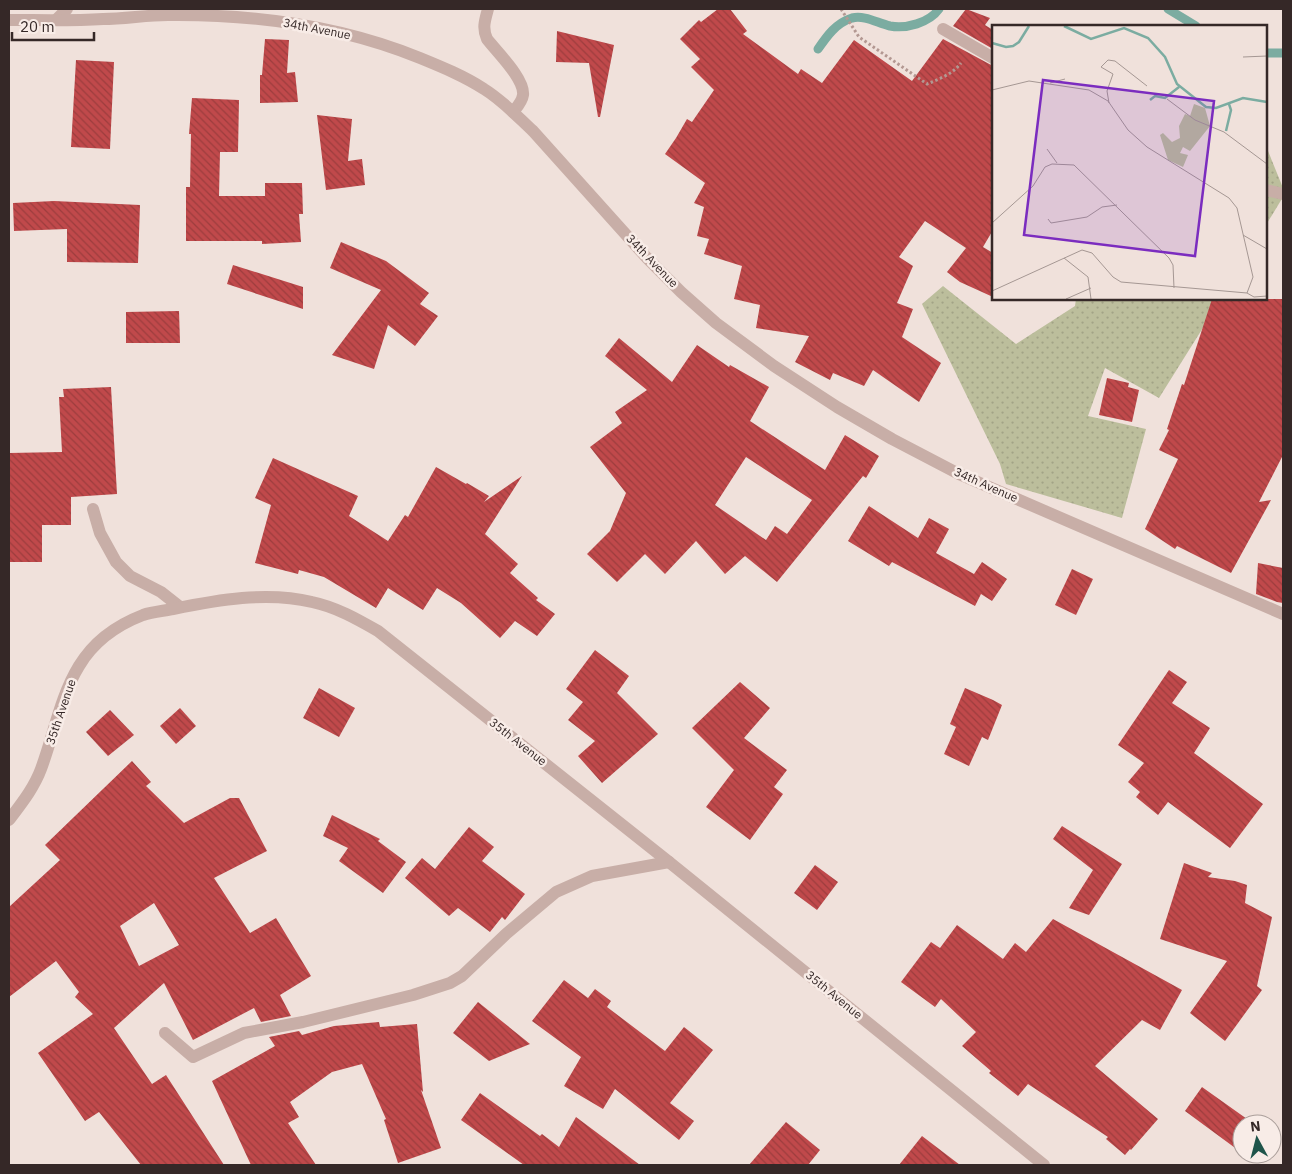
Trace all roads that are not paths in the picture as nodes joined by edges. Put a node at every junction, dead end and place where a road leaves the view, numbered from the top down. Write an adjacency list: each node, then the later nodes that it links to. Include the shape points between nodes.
1 (67, 9): 4 (street)
2 (488, 9): 7 (street, via 484,34 522,88 521,102)
3 (9, 20): 4 (street, 34th Avenue)
4 (56, 20): 7 (street, 34th Avenue, via 204,15 305,24 402,50 484,88)
5 (943, 29): 6 (street)
6 (992, 57)
7 (513, 112): 12 (street, 34th Avenue, via 681,292 716,323 829,402 959,474)
8 (1267, 190): 9 (street)
9 (1283, 194)
10 (93, 509): 11 (street, via 100,533 116,562 130,576)
11 (180, 607): 13 (street, 35th Avenue, via 144,614 106,635 92,647 69,684 34,785); 14 (street, 35th Avenue, via 279,597 345,612 378,631)
12 (1283, 614)
13 (9, 820)
14 (669, 862): 15 (street, via 592,876 556,892 462,976 450,983 303,1022 244,1032 194,1057); 16 (street, 35th Avenue)
15 (165, 1033)
16 (1044, 1165)

